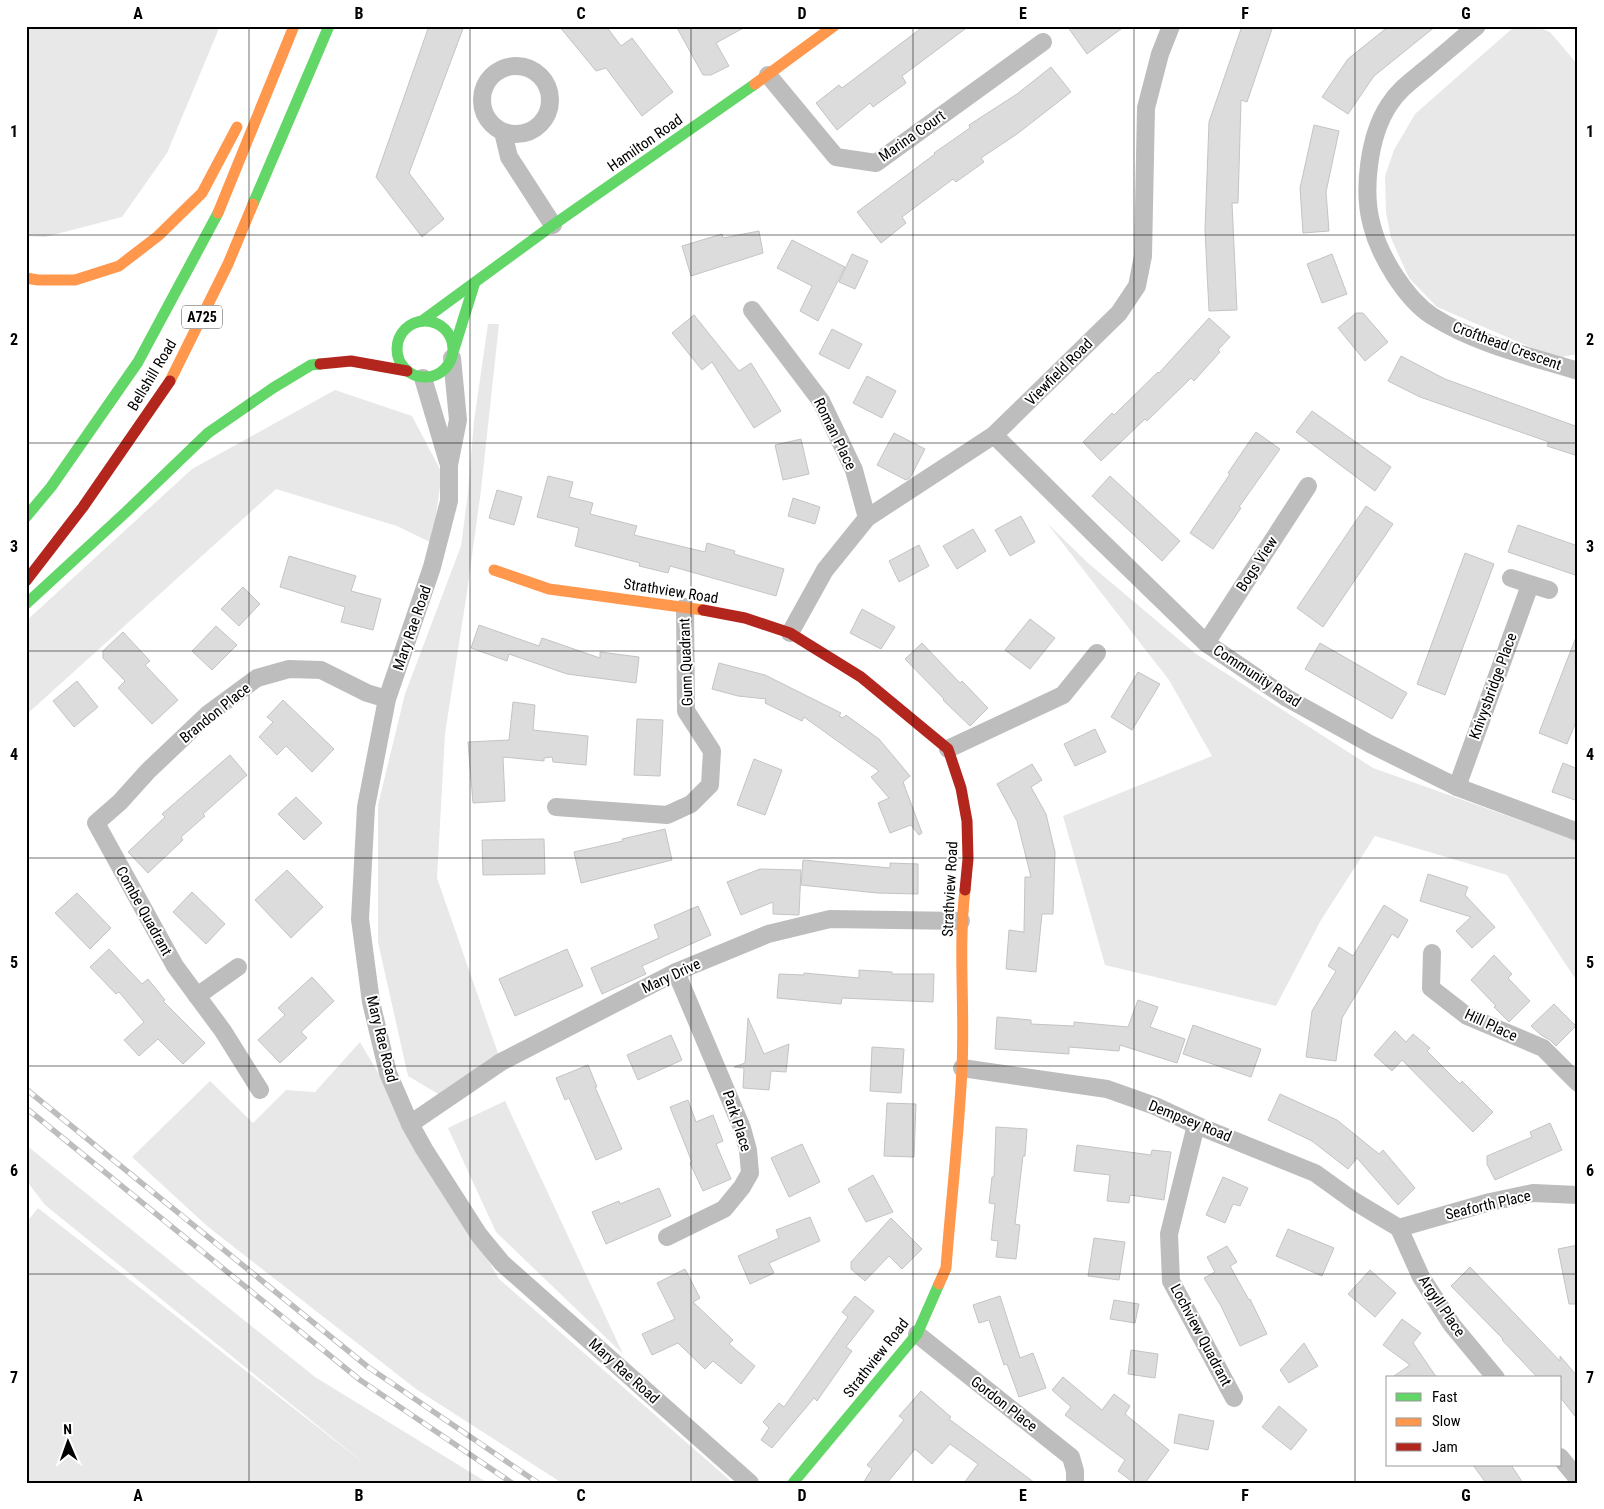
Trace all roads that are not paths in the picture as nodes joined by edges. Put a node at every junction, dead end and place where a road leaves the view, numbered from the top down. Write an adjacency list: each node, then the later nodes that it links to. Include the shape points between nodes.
1 (292, 26): 10 (main road, via 202,193 158,236 119,266 75,280); 21 (main road, Bellshill Road / A725, via 224,201 138,362 51,487)
2 (329, 26): 25 (main road, Bellshill Road / A725, via 228,264 172,378 83,507)
3 (834, 26): 7 (main road, Hamilton Road)
4 (1171, 26): 18 (street, Viewfield Road, via 1146,108 1143,256 1136,286 1120,313)
5 (1477, 26): 16 (street, Crofthead Crescent, via 1402,88 1389,105 1376,137 1367,176 1371,225 1410,297 1430,315 1452,328 1506,349)
6 (1043, 42): 7 (street, Marina Court, via 876,163 836,157)
7 (768, 75): 9 (main road, Hamilton Road)
8 (503, 132): 9 (street, via 509,157)
9 (553, 225): 11 (main road, Hamilton Road)
10 (26, 278)
11 (474, 285): 13 (main road, Hamilton Road); 14 (main road)
12 (752, 310): 22 (street, Roman Place, via 821,401 854,470)
13 (422, 321): 14 (main road, via 432,322 448,332); 15 (main road, via 406,329 397,346 401,364)
14 (453, 353): 17 (main road, via 442,372); 19 (street, Mary Rae Road, via 458,420)
15 (407, 371): 17 (main road); 28 (main road, via 351,361 311,366 273,388 208,433)
16 (1578, 371)
17 (423, 378): 19 (street, Mary Rae Road)
18 (994, 435): 22 (street, Viewfield Road); 31 (street, Community Road)
19 (449, 464): 33 (street, Mary Rae Road, via 449,501 432,567)
20 (1308, 486): 31 (street, Bogs View)
21 (26, 517)
22 (867, 518): 30 (street, Viewfield Road, via 825,570)
23 (494, 570): 29 (main road, Strathview Road, via 549,589)
24 (1511, 578): 26 (street)
25 (26, 582)
26 (1530, 585): 27 (street); 35 (street, Knivysbridge Place)
27 (1548, 590)
28 (26, 604)
29 (684, 607): 30 (main road, Strathview Road, via 745,618); 36 (street, Gunn Quadrant, via 686,711 712,751 710,785 691,804 667,815)
30 (790, 633): 34 (main road, Strathview Road, via 861,677)
31 (1206, 643): 35 (street, Community Road, via 1287,698)
32 (1097, 653): 34 (street, via 1063,695)
33 (387, 699): 37 (street, Brandon Place, via 367,693 322,670 289,669 257,678 208,714); 47 (street, Mary Rae Road, via 366,808 360,919 371,1002 388,1073)
34 (948, 749): 39 (main road, Strathview Road, via 961,788 967,821 968,859)
35 (1457, 787): 38 (street, Community Road)
36 (556, 807)
37 (96, 823): 43 (street, Combe Quadrant, via 175,966)
38 (1578, 832)
39 (962, 920): 42 (street, Mary Drive, via 830,919 768,934); 44 (main road, Strathview Road)
40 (1432, 954): 45 (street, Hill Place, via 1431,988 1467,1016 1543,1048)
41 (238, 967): 43 (street)
42 (676, 972): 47 (street, Mary Drive, via 501,1062); 51 (street, Park Place, via 742,1128 750,1173 724,1208)
43 (197, 996): 46 (street, Combe Quadrant)
44 (962, 1068): 48 (street, Dempsey Road, via 1107,1089); 52 (main road, Strathview Road, via 946,1268)
45 (1578, 1083)
46 (260, 1090)
47 (410, 1124): 57 (street, Mary Rae Road, via 479,1235 502,1263)
48 (1196, 1125): 50 (street, Dempsey Road, via 1315,1173); 54 (street, Lochview Quadrant, via 1169,1234 1171,1281)
49 (1578, 1195): 50 (street, Seaforth Place, via 1533,1193)
50 (1399, 1228): 53 (street, Argyll Place, via 1426,1285 1452,1325)
51 (667, 1237)
52 (916, 1334): 58 (main road, Strathview Road); 59 (street, Gordon Place, via 1071,1457)
53 (1494, 1376)
54 (1234, 1398)
55 (1562, 1460): 56 (street)
56 (1578, 1480)
57 (750, 1483)
58 (793, 1483)
59 (1076, 1483)

